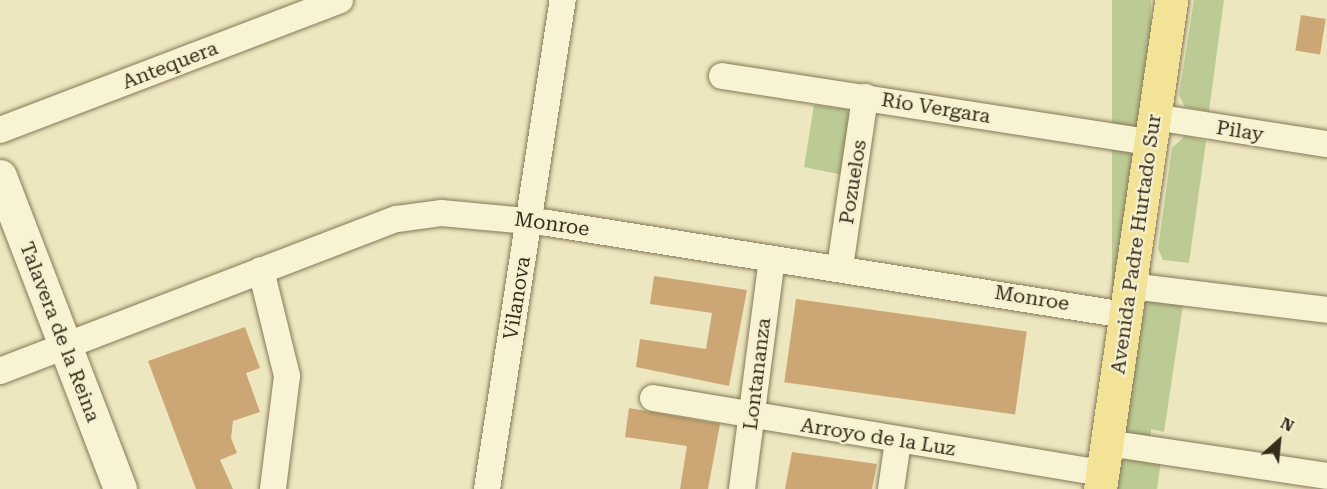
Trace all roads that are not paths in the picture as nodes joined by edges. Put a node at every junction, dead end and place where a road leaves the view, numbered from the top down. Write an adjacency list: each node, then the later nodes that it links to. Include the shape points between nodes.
1 (340, 0): 6 (street, Antequera)
2 (563, 0): 10 (street, Vilanova)
3 (1171, 0): 7 (main road, Avenida Padre Hurtado Sur)
4 (722, 76): 5 (street, Río Vergara)
5 (865, 97): 7 (street, Río Vergara); 12 (street, Pozuelos)
6 (0, 130)
7 (1152, 130): 8 (street, Pilay); 14 (main road, Avenida Padre Hurtado Sur)
8 (1327, 144)
9 (0, 176): 16 (street, Talavera de la Reina)
10 (529, 220): 11 (street, Monroe); 13 (street, Monroe, via 441,213 398,219); 25 (street, Vilanova)
11 (772, 259): 12 (street, Monroe); 19 (street, Lontananza)
12 (840, 267): 14 (street, Monroe)
13 (261, 270): 16 (street, Monroe); 24 (street, via 287,376)
14 (1128, 301): 15 (street, Monroe); 21 (main road, Avenida Padre Hurtado Sur)
15 (1327, 310)
16 (66, 346): 17 (street, Monroe); 23 (street, Talavera de la Reina)
17 (0, 371)
18 (653, 398): 19 (street, Arroyo de la Luz)
19 (752, 416): 20 (street, Arroyo de la Luz); 26 (street, Lontananza)
20 (898, 441): 21 (street, Arroyo de la Luz); 27 (street)
21 (1103, 468): 22 (street, Arroyo de la Luz)
22 (1311, 479)
23 (120, 489)
24 (273, 489)
25 (487, 489)
26 (742, 489)
27 (891, 489)

